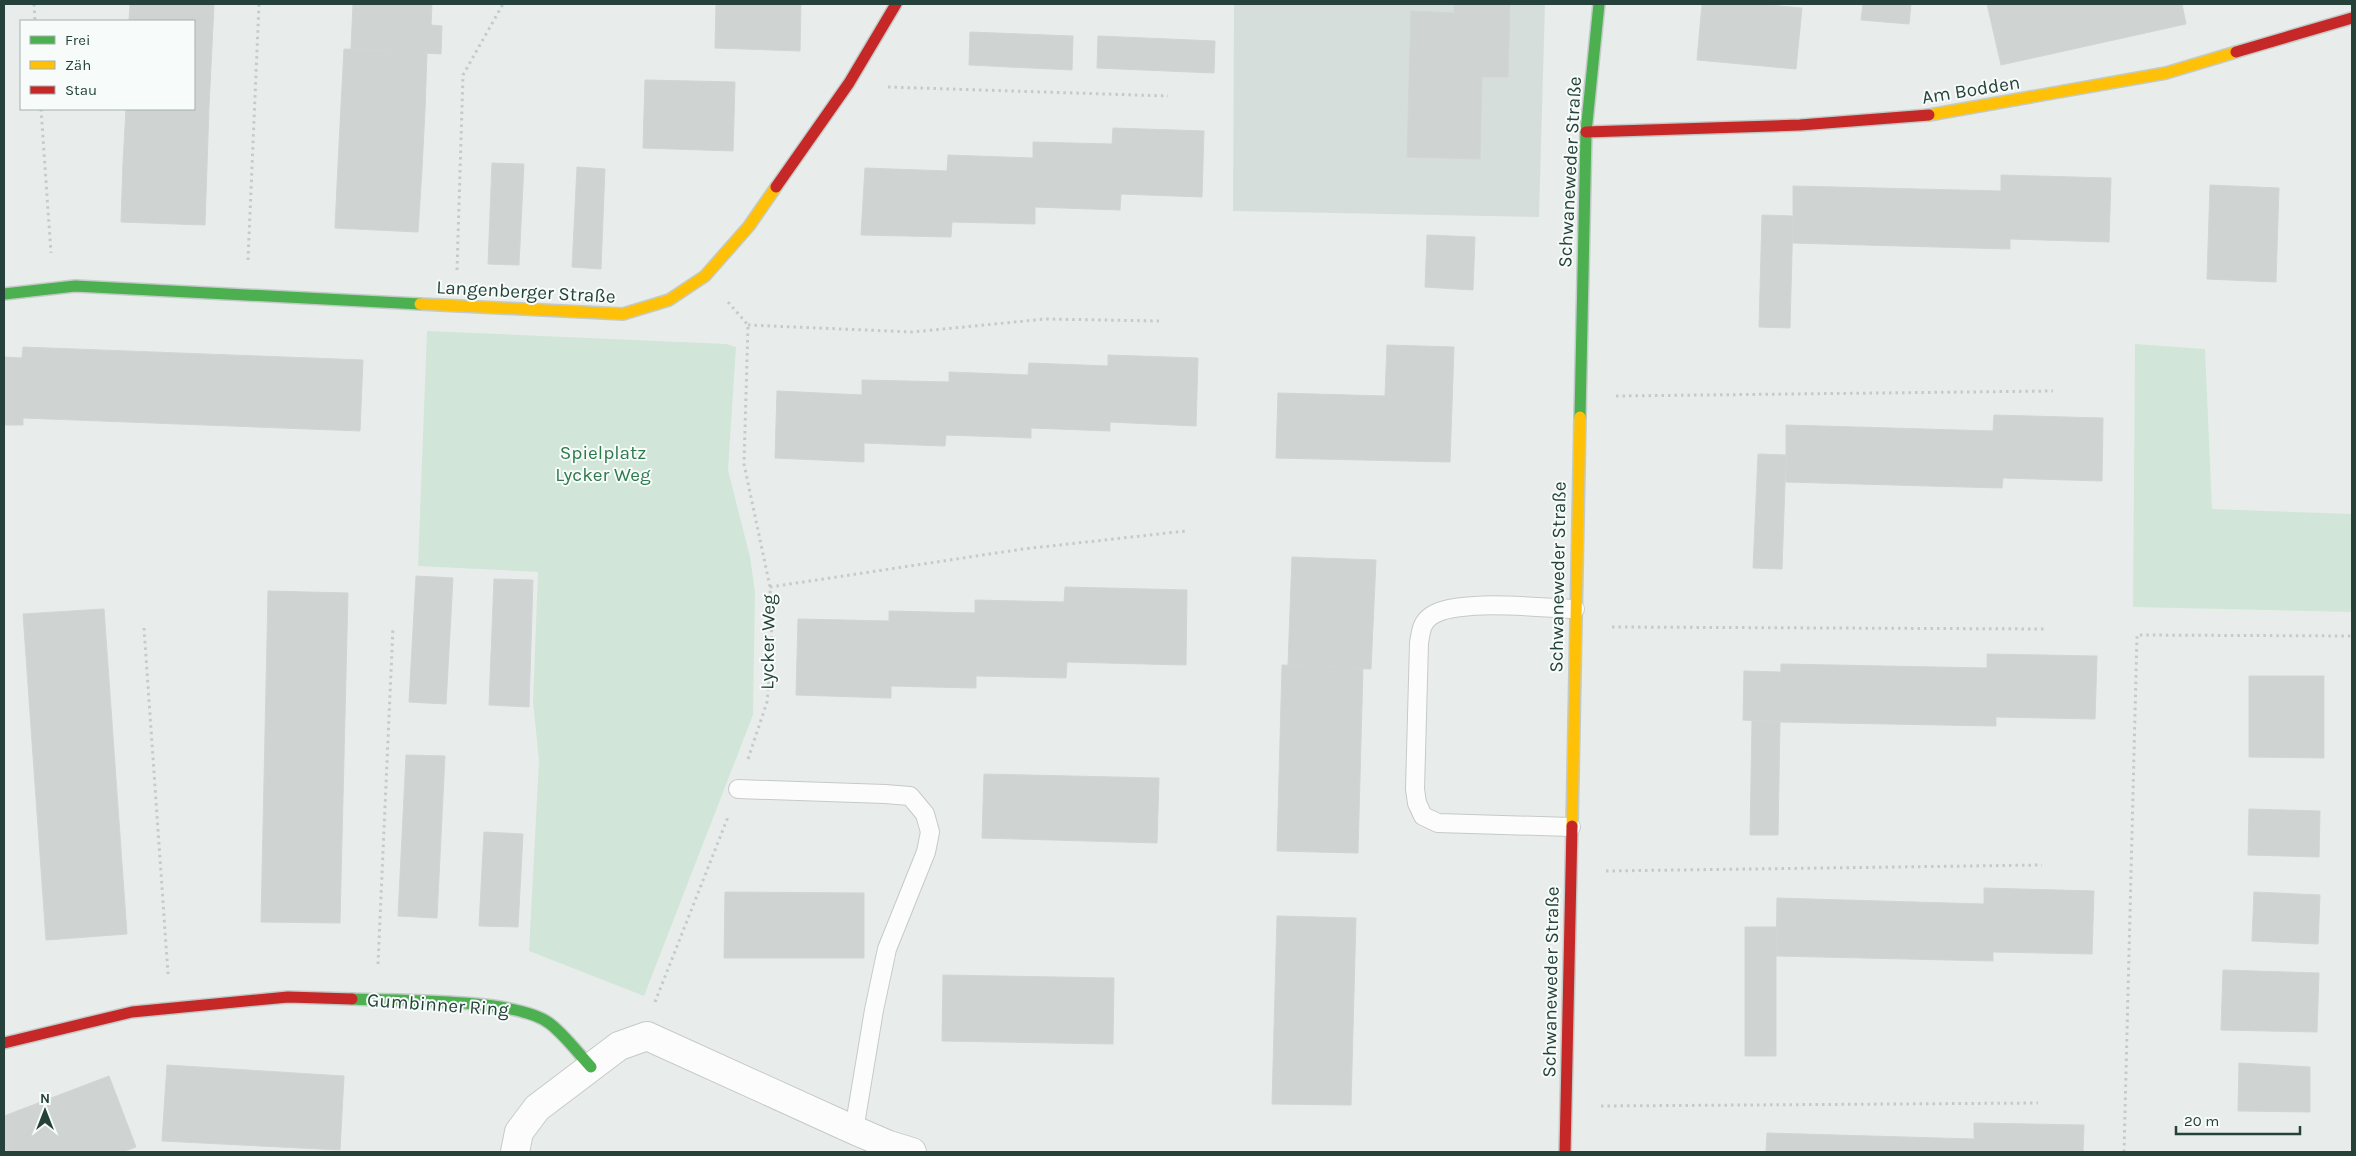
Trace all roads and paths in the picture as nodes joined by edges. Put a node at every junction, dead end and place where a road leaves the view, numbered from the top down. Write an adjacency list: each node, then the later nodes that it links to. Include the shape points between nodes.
1 (34, 4): 7 (path)
2 (259, 4): 15 (path)
3 (503, 4): 16 (path, via 464,75)
4 (896, 4): 8 (street, Langenberger Straße)
5 (1600, 4): 11 (street, Schwaneweder Straße)
6 (2352, 18): 11 (street, Am Bodden, via 2166,73 1933,115 1791,126)
7 (35, 20)
8 (849, 83): 9 (path, via 900,88); 12 (street, Langenberger Straße, via 749,226)
9 (1168, 96)
10 (41, 110): 13 (path)
11 (1586, 132): 20 (street, Schwaneweder Straße)
12 (705, 276): 16 (street, Langenberger Straße, via 668,300 623,314); 18 (path)
13 (54, 288): 14 (street, Langenberger Straße); 15 (street, Langenberger Straße, via 75,286)
14 (4, 294)
15 (247, 296): 16 (street, Langenberger Straße)
16 (456, 306)
17 (1159, 321): 18 (path, via 1046,319 912,332)
18 (748, 325): 22 (path, Lycker Weg, via 744,464)
19 (2053, 391): 20 (path)
20 (1579, 397): 23 (street, Schwaneweder Straße)
21 (1186, 531): 22 (path, via 1023,549)
22 (770, 587): 29 (path, Lycker Weg, via 772,646 767,702)
23 (1575, 609): 25 (street, Schwaneweder Straße); 30 (lane, via 1458,606 1430,616 1422,626 1419,643 1415,789 1423,816 1438,822)
24 (394, 627): 33 (path)
25 (1575, 627): 27 (path); 30 (street, Schwaneweder Straße)
26 (144, 628): 34 (path)
27 (2046, 629)
28 (2352, 636): 44 (path, via 2137,635)
29 (738, 789): 35 (path, Lycker Weg, via 656,998); 40 (lane, via 910,796 925,814 930,832 926,852 887,950)
30 (1571, 827): 32 (street, Schwaneweder Straße)
31 (2042, 865): 32 (path)
32 (1570, 872): 39 (street, Schwaneweder Straße)
33 (376, 1000): 34 (street, Gumbinner Ring, via 288,997); 37 (street, Gumbinner Ring, via 514,1009 548,1022)
34 (171, 1008): 36 (street, Gumbinner Ring, via 132,1012)
35 (647, 1036): 37 (street, via 619,1046); 40 (street)
36 (4, 1043)
37 (591, 1067): 41 (street, via 537,1108 519,1132)
38 (2038, 1103): 39 (path)
39 (1566, 1107): 43 (street, Schwaneweder Straße)
40 (854, 1130): 42 (street)
41 (515, 1152)
42 (912, 1152)
43 (1565, 1152)
44 (2124, 1152)

